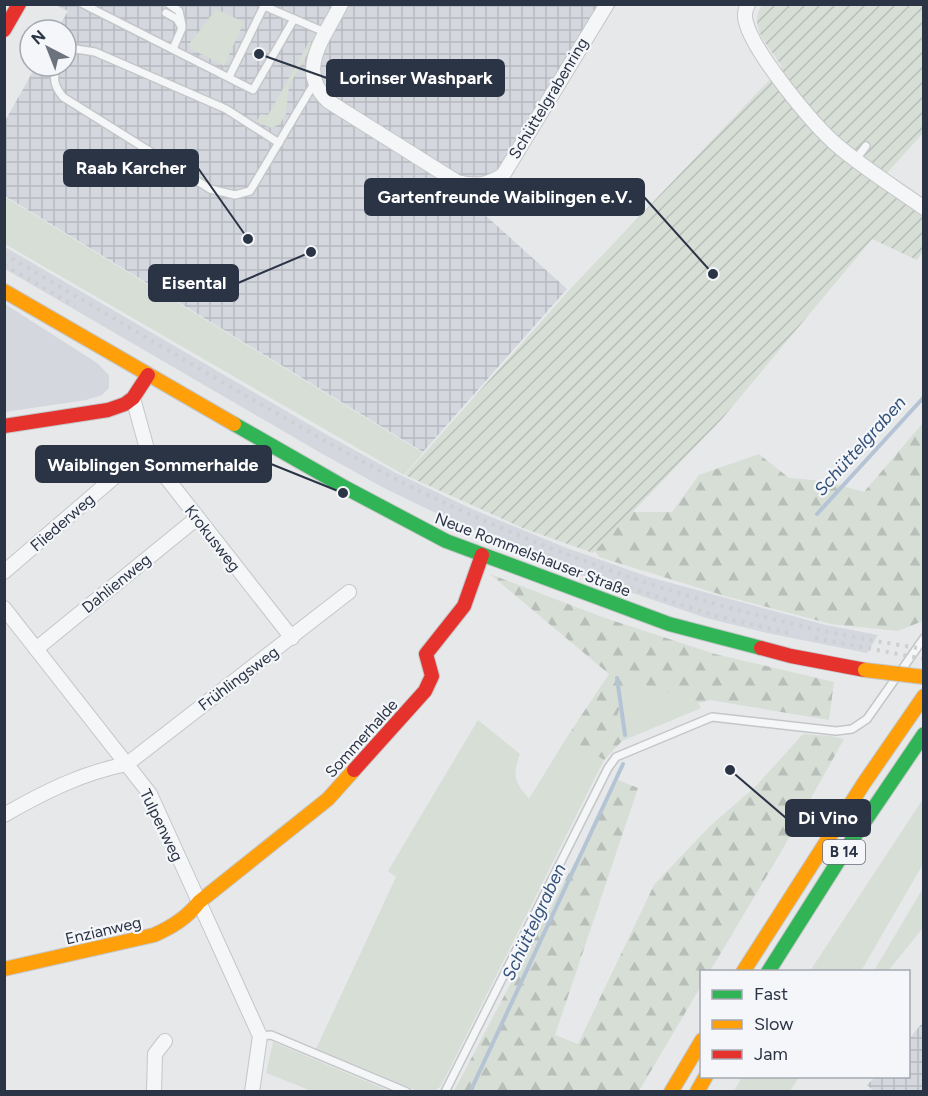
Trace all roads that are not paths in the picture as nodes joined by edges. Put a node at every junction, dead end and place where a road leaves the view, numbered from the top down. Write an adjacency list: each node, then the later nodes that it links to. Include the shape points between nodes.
1 (19, 4): 10 (main road)
2 (83, 4): 12 (lane)
3 (341, 4): 11 (street)
4 (606, 4): 16 (street, Schüttelgrabenring, via 503,175 485,185 457,182 328,101)
5 (748, 4): 19 (street, via 746,22 771,67 809,116)
6 (170, 5): 9 (lane, via 179,11)
7 (166, 13): 9 (lane, via 177,19)
8 (294, 19): 11 (lane); 14 (lane, via 253,90); 14 (lane, via 264,6)
9 (182, 28): 12 (lane)
10 (4, 30)
11 (327, 33): 16 (street, via 312,66)
12 (173, 49): 14 (lane)
13 (78, 50): 17 (lane, via 95,52 226,109)
14 (229, 77)
15 (54, 78): 17 (lane, via 54,87 63,98 210,189 235,195 250,191)
16 (315, 82): 17 (lane)
17 (279, 143)
18 (866, 146): 19 (lane)
19 (856, 159): 20 (street)
20 (924, 208)
21 (4, 291): 22 (main road, Neue Rommelshauser Straße)
22 (148, 375): 23 (main road); 27 (main road, Neue Rommelshauser Straße, via 346,488 446,541)
23 (133, 398): 24 (main road, via 108,410); 25 (street, Krokusweg)
24 (4, 426)
25 (147, 449): 26 (street, Krokusweg); 28 (street, Fliederweg)
26 (197, 518): 31 (street, Krokusweg); 33 (street, Dahlienweg)
27 (482, 555): 34 (main road, Neue Rommelshauser Straße, bridge, via 669,624 790,656); 39 (main road, Sommerhalde, via 464,606 426,654 432,676 422,695 328,799)
28 (4, 572)
29 (349, 592): 31 (street, Frühlingsweg)
30 (4, 608): 33 (street, Tulpenweg)
31 (292, 638): 37 (street, Frühlingsweg)
32 (924, 638): 50 (lane, via 867,720 852,729 836,731 712,717 616,757)
33 (38, 647): 37 (street, Tulpenweg)
34 (924, 677)
35 (924, 696): 41 (main road, B 14)
36 (924, 734): 42 (main road, B 14)
37 (127, 764): 38 (street, via 73,778); 39 (street, Tulpenweg, via 150,794)
38 (4, 814)
39 (199, 902): 40 (main road, Enzianweg, via 183,919 154,935); 43 (street, Tulpenweg)
40 (4, 969)
41 (744, 970)
42 (769, 970)
43 (260, 1036): 48 (street); 49 (lane, via 271,1035)
44 (165, 1041): 47 (street, via 155,1054)
45 (700, 1043): 51 (main road)
46 (705, 1078): 52 (main road)
47 (154, 1092)
48 (252, 1092)
49 (407, 1092)
50 (445, 1092)
51 (671, 1092)
52 (697, 1092)

